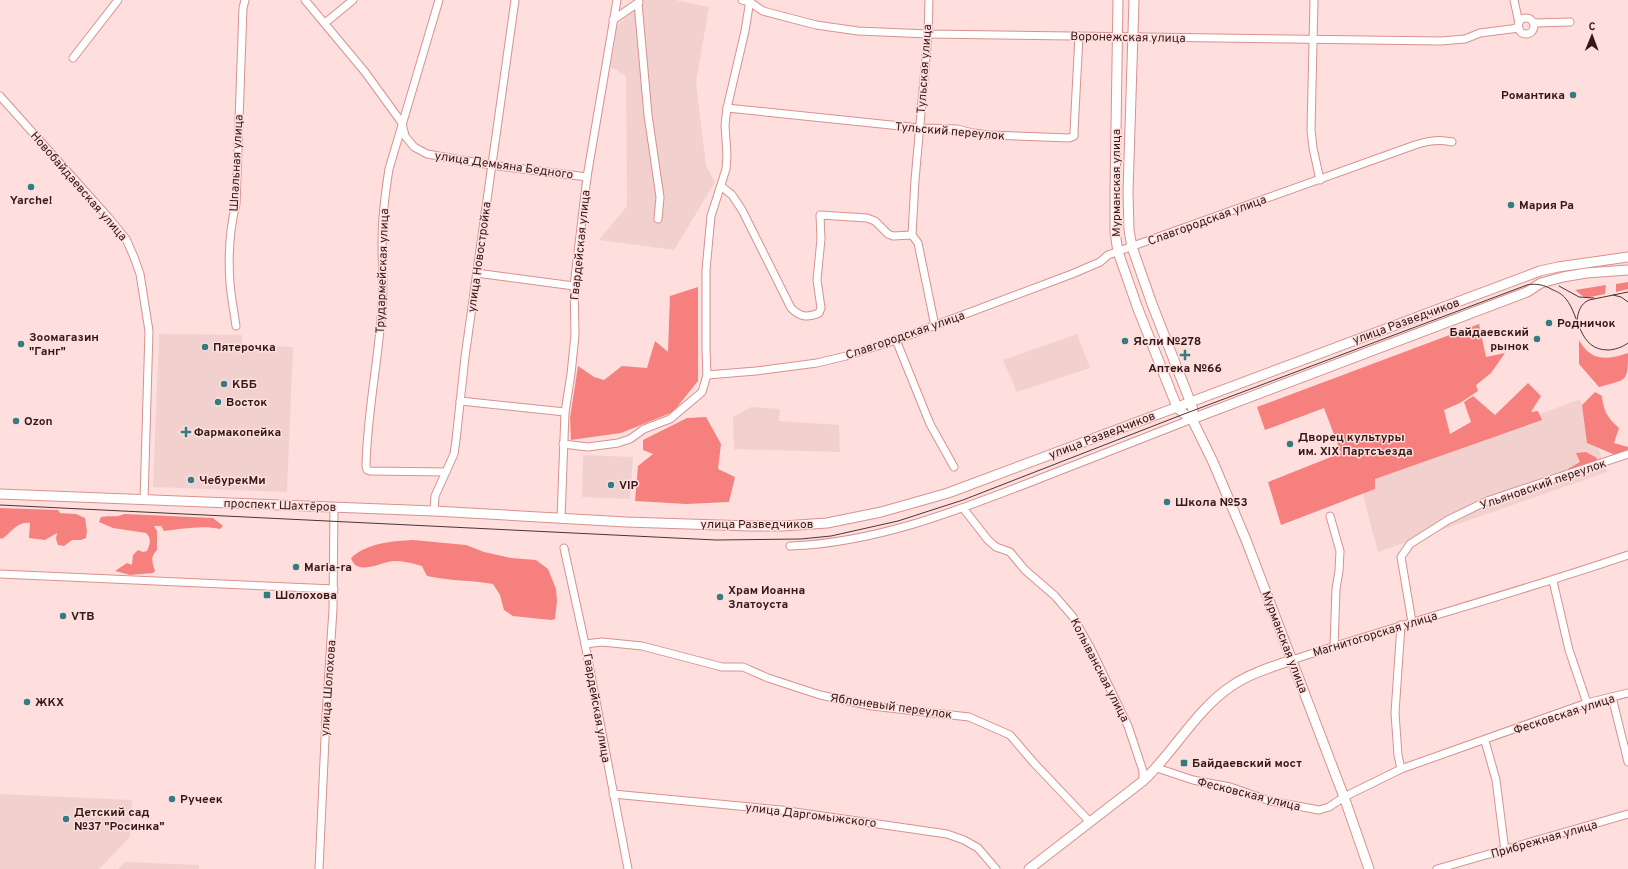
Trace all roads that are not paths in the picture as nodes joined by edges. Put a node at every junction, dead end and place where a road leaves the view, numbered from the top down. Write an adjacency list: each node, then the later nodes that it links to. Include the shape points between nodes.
1 (118, 0): 25 (street)
2 (245, 0): 43 (street, Шпальная улица, via 236,204 229,240 230,284)
3 (305, 0): 17 (street, улица Демьяна Бедного)
4 (353, 0): 17 (street)
5 (439, 0): 28 (street, Трудармейская улица)
6 (515, 0): 31 (street, улица Новостройка)
7 (617, 0): 15 (street, Гвардейская улица)
8 (929, 0): 20 (street, Тульская улица)
9 (1118, 0): 22 (main road, Мурманская улица)
10 (1134, 0): 23 (main road, Мурманская улица)
11 (1314, 0): 24 (street)
12 (1514, 0): 19 (street)
13 (747, 1): 20 (street, Воронежская улица, via 763,11 823,26 858,31); 27 (street, via 745,31)
14 (639, 2): 15 (street); 35 (street, via 648,115 660,197)
15 (613, 20): 32 (street, Гвардейская улица)
16 (1570, 22): 18 (street, Воронежская улица)
17 (326, 23): 28 (street, улица Демьяна Бедного)
18 (1534, 23): 19 (street, Воронежская улица, via 1528,18 1522,19); 19 (street, Воронежская улица, via 1529,33 1521,32)
19 (1519, 26): 24 (street, Воронежская улица, via 1480,33 1465,39 1441,41)
20 (928, 34): 21 (street, Воронежская улица); 29 (street, Тульская улица)
21 (1080, 36): 22 (street, Воронежская улица); 29 (street, Тульский переулок, via 1074,136 1069,138 989,135 957,129)
22 (1118, 36): 23 (street, Воронежская улица); 38 (main road, Мурманская улица, via 1115,192)
23 (1133, 37): 24 (street, Воронежская улица); 37 (main road, Мурманская улица, via 1128,192)
24 (1313, 39): 33 (street, via 1311,130)
25 (73, 58)
26 (0, 96): 57 (street, Новобайдаевская улица, via 108,217 126,239 134,257 140,274 149,331)
27 (727, 108): 29 (street, Тульский переулок); 34 (street, via 726,169)
28 (402, 123): 31 (street, улица Демьяна Бедного, via 405,136 414,146 427,154); 55 (street, Трудармейская улица, via 389,169 383,214 382,307 366,438 366,466 370,471)
29 (920, 128): 36 (street, Тульская улица)
30 (1452, 142): 33 (street, Славгородская улица, via 1432,140)
31 (492, 165): 32 (street, улица Демьяна Бедного); 41 (street, улица Новостройка)
32 (587, 177): 42 (street, Гвардейская улица)
33 (1320, 180): 37 (street, Славгородская улица)
34 (721, 186): 36 (street, via 732,195 742,210 790,308 797,315 806,317 819,313 821,308 817,280 821,239 820,215 868,218 876,221 893,236); 46 (street, via 711,216 707,255)
35 (658, 220)
36 (912, 235): 44 (street, Тульская улица, via 918,243)
37 (1132, 247): 38 (street, Славгородская улица); 48 (main road, Мурманская улица)
38 (1118, 252): 44 (street, Славгородская улица, via 1072,274); 49 (main road, Мурманская улица)
39 (1628, 257): 48 (main road, улица Разведчиков, via 1540,271)
40 (1628, 270): 51 (main road, улица Разведчиков, via 1576,274 1541,283 1527,292)
41 (476, 273): 42 (street); 47 (street, улица Новостройка)
42 (574, 286): 50 (street, Гвардейская улица, via 575,335)
43 (236, 326)
44 (935, 326): 45 (street, Славгородская улица)
45 (896, 340): 46 (street, Славгородская улица, via 817,363); 54 (street, via 930,424)
46 (708, 375): 52 (street, via 702,392 693,401 670,419 644,429 630,439 588,447)
47 (460, 401): 50 (street); 55 (street, улица Новостройка, via 454,454)
48 (1190, 401): 49 (main road, улица Разведчиков); 51 (main road, Мурманская улица)
49 (1177, 407): 51 (main road, Мурманская улица); 62 (main road, улица Разведчиков, via 948,494 853,519 770,526)
50 (565, 412): 52 (street, Гвардейская улица)
51 (1192, 419): 59 (street, улица Разведчиков); 73 (main road, Мурманская улица, via 1243,533)
52 (563, 444): 62 (street, Гвардейская улица)
53 (1628, 454): 69 (street, Ульяновский переулок, via 1486,501 1448,520 1410,544 1401,557)
54 (954, 467)
55 (446, 472): 60 (street, улица Новостройка, via 435,496)
56 (0, 494): 57 (main road, проспект Шахтёров)
57 (144, 500): 58 (main road, проспект Шахтёров)
58 (334, 507): 60 (main road, проспект Шахтёров); 68 (street, улица Шолохова)
59 (963, 508): 63 (street, улица Разведчиков, via 916,524 870,535 811,546); 81 (street, Колыванская улица, via 988,540 996,547 1010,552 1073,617 1128,726 1143,771)
60 (434, 511): 62 (main road, проспект Шахтёров)
61 (1330, 516): 72 (street, via 1340,551)
62 (561, 519)
63 (790, 546)
64 (564, 548): 71 (street, Гвардейская улица)
65 (1628, 555): 67 (street, Магнитогорская улица)
66 (0, 574): 68 (street)
67 (1553, 580): 69 (street, Магнитогорская улица); 76 (street, via 1569,650)
68 (334, 590): 87 (street, улица Шолохова)
69 (1412, 622): 70 (street, Магнитогорская улица)
70 (1401, 625): 72 (street, Магнитогорская улица); 80 (street, via 1395,713 1398,755)
71 (586, 644): 82 (street, Гвардейская улица); 85 (street, Яблоневый переулок, via 602,642 642,646 722,667 743,667 820,695 872,706 969,717 1010,735)
72 (1334, 646): 73 (street, Магнитогорская улица)
73 (1292, 660): 79 (main road, Магнитогорская улица, via 1255,673 1226,690 1198,717); 83 (main road, Мурманская улица)
74 (1628, 693): 75 (street, Фесковская улица)
75 (1612, 697): 76 (street, Фесковская улица); 78 (street)
76 (1587, 703): 77 (street, Фесковская улица)
77 (1485, 741): 80 (street, Фесковская улица); 86 (street, via 1496,780)
78 (1628, 762)
79 (1157, 768): 81 (main road); 83 (street, Фесковская улица, via 1193,780 1230,787 1270,801 1309,809 1329,808)
80 (1402, 769): 83 (street, Фесковская улица)
81 (1143, 781): 85 (main road)
82 (613, 794): 88 (street, Гвардейская улица); 89 (street, улица Даргомыжского, via 781,810 947,834 978,848)
83 (1344, 797): 91 (main road, Мурманская улица)
84 (1628, 814): 86 (street, Прибрежная улица)
85 (1090, 822): 90 (main road)
86 (1505, 851): 92 (street, Прибрежная улица)
87 (319, 869)
88 (628, 869)
89 (996, 869)
90 (1029, 869)
91 (1369, 869)
92 (1437, 869)

